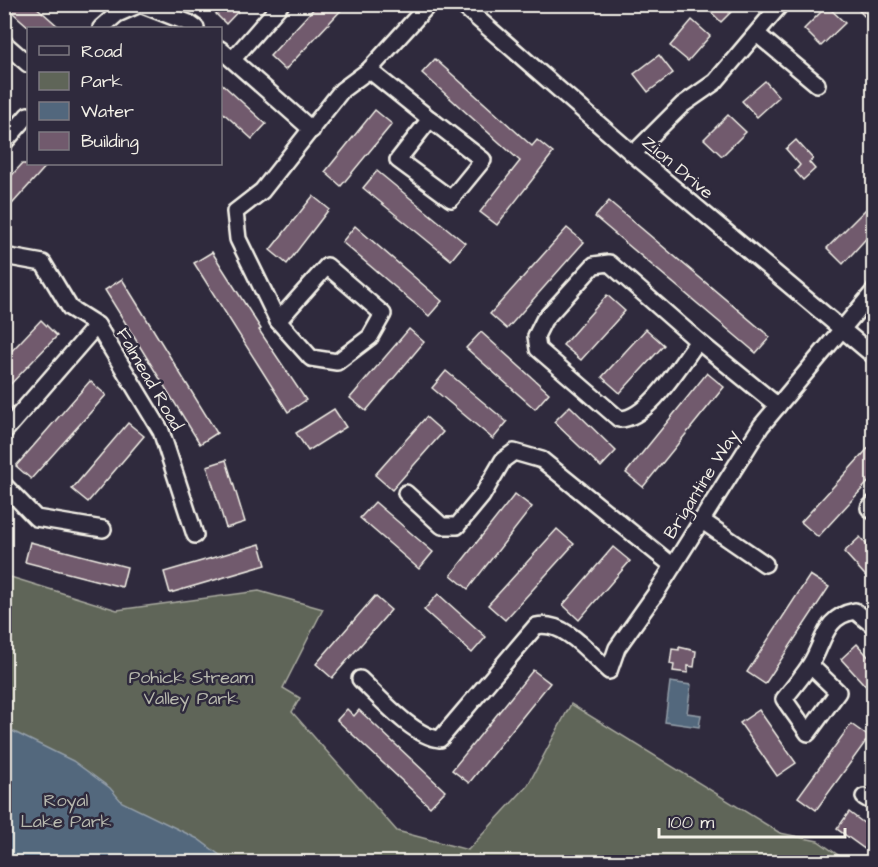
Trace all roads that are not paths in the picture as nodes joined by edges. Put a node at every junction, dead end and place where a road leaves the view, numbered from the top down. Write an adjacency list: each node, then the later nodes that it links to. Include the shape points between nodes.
1 (140, 4): 6 (street, via 117,14); 7 (street)
2 (281, 4): 11 (street)
3 (429, 4): 13 (street)
4 (461, 4): 19 (street, Zion Drive)
5 (782, 4): 8 (street)
6 (102, 27)
7 (195, 27)
8 (757, 34): 14 (street); 19 (street, via 715,82 682,105)
9 (4, 43): 12 (street)
10 (222, 51): 11 (street)
11 (233, 59): 17 (street)
12 (27, 63)
13 (369, 70): 16 (street); 17 (street, via 342,90)
14 (817, 84)
15 (27, 116): 18 (street)
16 (430, 118): 16 (street, via 483,160 451,199 398,160)
17 (312, 130): 22 (street, via 262,190 235,212 238,239)
18 (4, 143)
19 (633, 154): 24 (street, Zion Drive)
20 (4, 256): 23 (street, Falmead Road, via 43,263 70,308)
21 (873, 291): 24 (street, Brigantine Way)
22 (278, 321): 22 (street, via 311,358 337,362 370,337 383,314 327,266)
23 (97, 325): 28 (street); 35 (street, Falmead Road, via 161,431)
24 (842, 329): 26 (street, Zion Drive); 27 (street, Brigantine Way)
25 (698, 341): 25 (street, via 609,263 594,266 544,320 536,336 538,349 554,365 620,418 630,419 644,411); 27 (street)
26 (873, 356)
27 (778, 406): 33 (street, Brigantine Way)
28 (4, 432)
29 (4, 485): 34 (street, via 36,518)
30 (406, 493): 37 (street, via 442,526 457,526 482,496 503,460 514,452 529,455 542,460)
31 (873, 503): 32 (street)
32 (873, 512)
33 (701, 520): 36 (street); 37 (street, Brigantine Way)
34 (103, 529)
35 (195, 535)
36 (765, 564)
37 (673, 566): 40 (street, Brigantine Way, via 617,648 609,671 564,632 546,624 536,626 440,739 417,731)
38 (873, 626): 39 (street, via 855,611 841,614 830,624)
39 (810, 665)
40 (360, 679)

